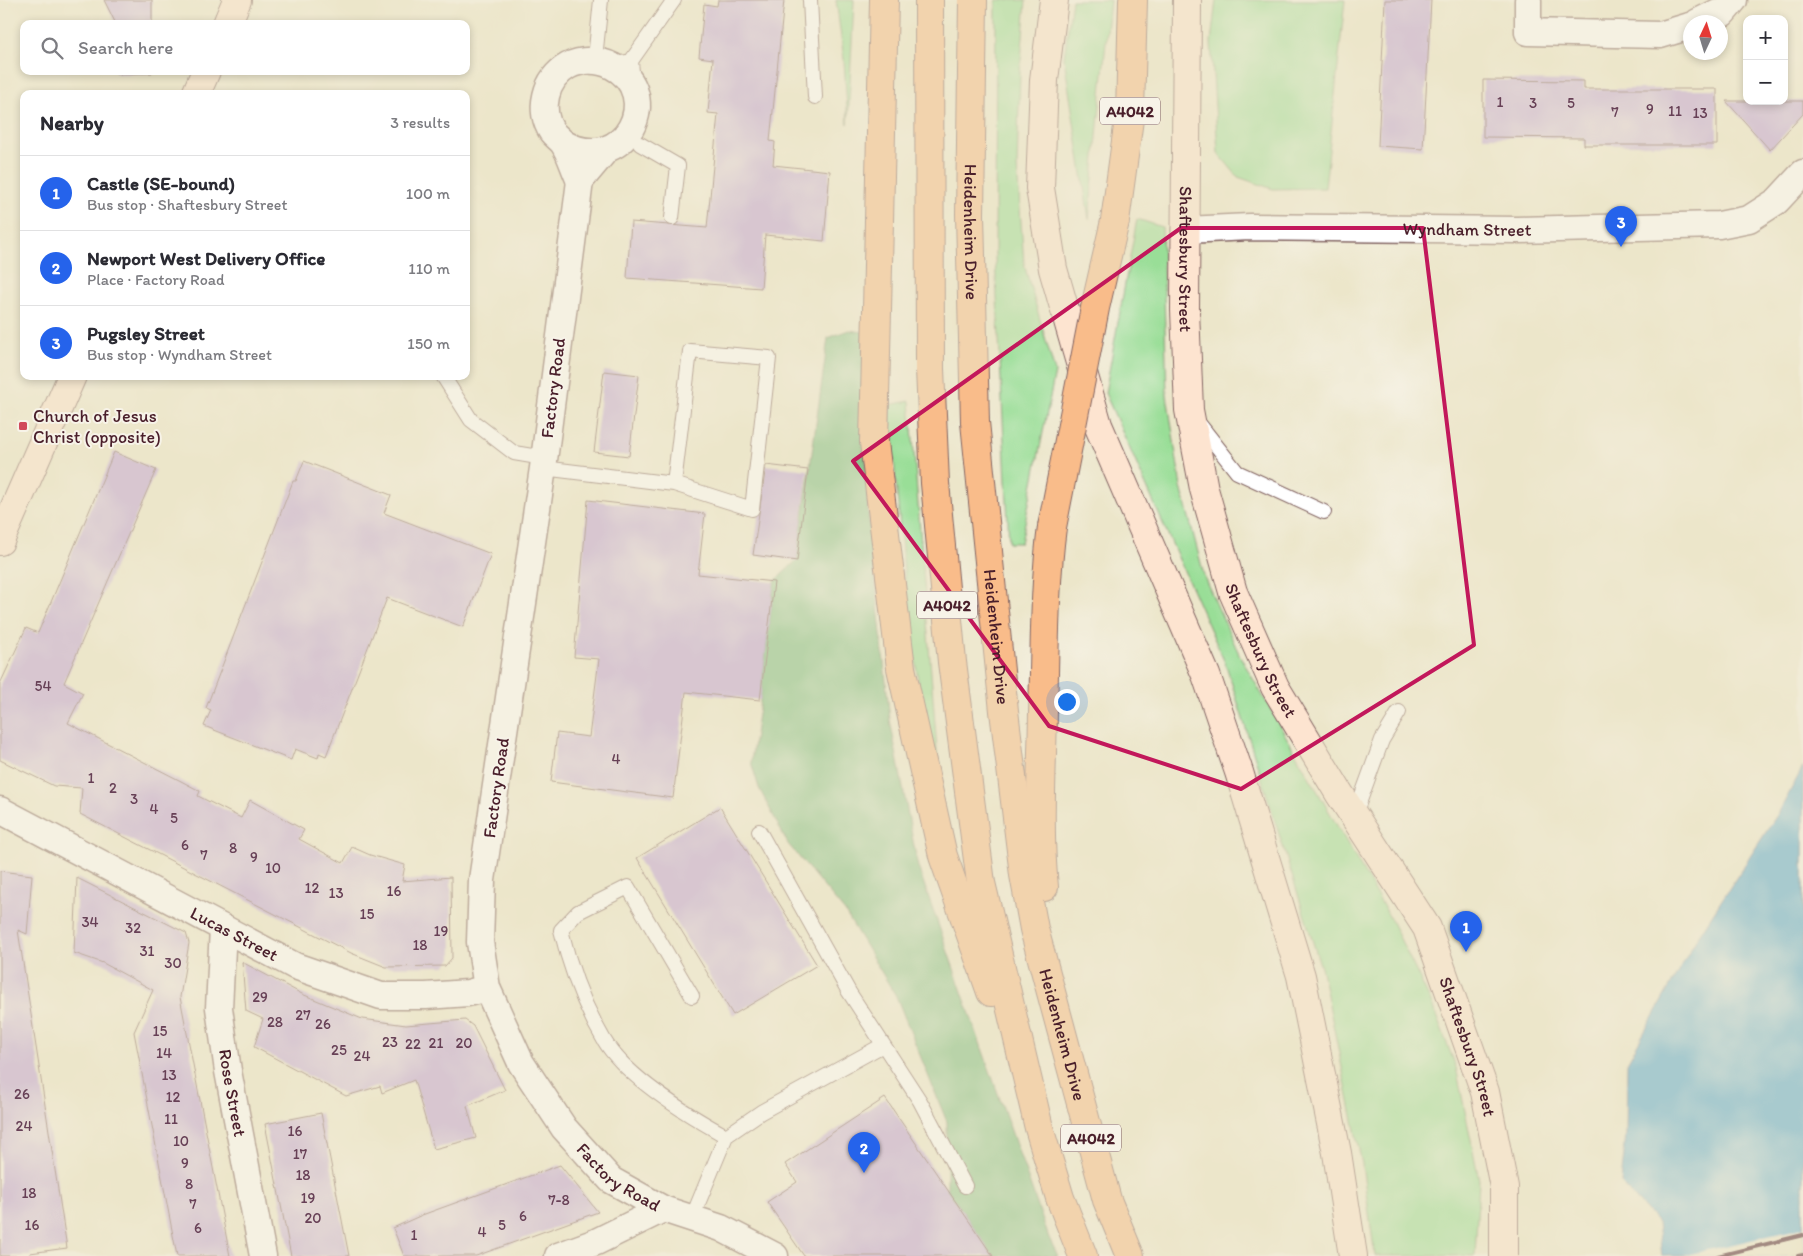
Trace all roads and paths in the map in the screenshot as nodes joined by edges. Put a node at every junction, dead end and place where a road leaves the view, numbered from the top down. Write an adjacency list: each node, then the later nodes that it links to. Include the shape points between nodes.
1 (601, 0): 14 (lane)
2 (674, 0): 14 (lane)
3 (810, 0): 17 (lane)
4 (884, 0): 40 (main road, A4042, via 874,442 901,668 943,856)
5 (929, 0): 40 (main road, A4042, via 930,369 935,483 951,652 981,883)
6 (973, 0): 38 (main road, Heidenheim Drive / A4042, via 970,214 975,422 1024,875 1034,928)
7 (1054, 0): 50 (main road, via 1044,80 1040,188 1053,269 1098,424 1206,676 1242,781 1301,976 1337,1153)
8 (1134, 0): 38 (main road, A4042, bridge, via 1130,112 1115,221 1095,308 1047,564 1040,851)
9 (1187, 0): 23 (main road, Shaftesbury Street)
10 (1528, 0): 13 (street, via 1528,32 1660,35)
11 (1734, 0): 12 (street, via 1723,13)
12 (1712, 15)
13 (1683, 28)
14 (605, 59): 18 (street, via 568,66 555,76 547,89 546,119 552,133); 19 (street, via 624,75 637,102 636,118)
15 (204, 75): 16 (main road)
16 (198, 90)
17 (815, 97)
18 (563, 143): 19 (street, via 576,151 591,153); 21 (street)
19 (622, 146): 21 (street); 22 (lane, via 678,166)
20 (1803, 173): 23 (street, Wyndham Street, via 1777,201 1749,219 1719,225 1517,230 1250,227)
21 (580, 181): 27 (street, Factory Road)
22 (672, 218)
23 (1185, 230): 26 (main road, Shaftesbury Street, via 1184,310)
24 (70, 380): 30 (main road)
25 (446, 380): 27 (lane, via 471,420 514,453)
26 (1189, 410): 29 (lane, via 1237,472); 33 (main road, Shaftesbury Street, via 1204,489 1233,592 1276,687)
27 (543, 463): 28 (lane); 36 (street, Factory Road, via 482,880 480,942)
28 (674, 484): 28 (lane, via 690,351 769,358 752,509)
29 (1324, 512)
30 (0, 541)
31 (1399, 712): 33 (lane, via 1382,740)
32 (0, 810): 35 (street, Lucas Street)
33 (1354, 816): 51 (main road, Shaftesbury Street, via 1427,928 1485,1092 1504,1187)
34 (759, 831): 39 (lane, via 849,992)
35 (223, 928): 36 (street, Lucas Street, via 295,966 381,996 468,993); 45 (street, Rose Street, via 219,1008)
36 (486, 988): 43 (street, Factory Road, via 521,1063 564,1128 611,1180)
37 (692, 996): 41 (lane, via 628,887 578,912 560,930 570,968 604,1041 634,1074 686,1114)
38 (1058, 1018): 49 (main road, Heidenheim Drive / A4042, via 1107,1200)
39 (883, 1045): 41 (lane, via 761,1112); 42 (lane, via 920,1101)
40 (1039, 1128): 48 (main road, A4042, via 1060,1198)
41 (726, 1136): 44 (lane)
42 (965, 1186)
43 (664, 1209): 44 (street, Factory Road); 46 (street, via 596,1242)
44 (692, 1218): 47 (street, Factory Road, via 721,1228)
45 (263, 1256)
46 (558, 1256)
47 (775, 1256)
48 (1083, 1256)
49 (1130, 1256)
50 (1353, 1256)
51 (1504, 1256)

